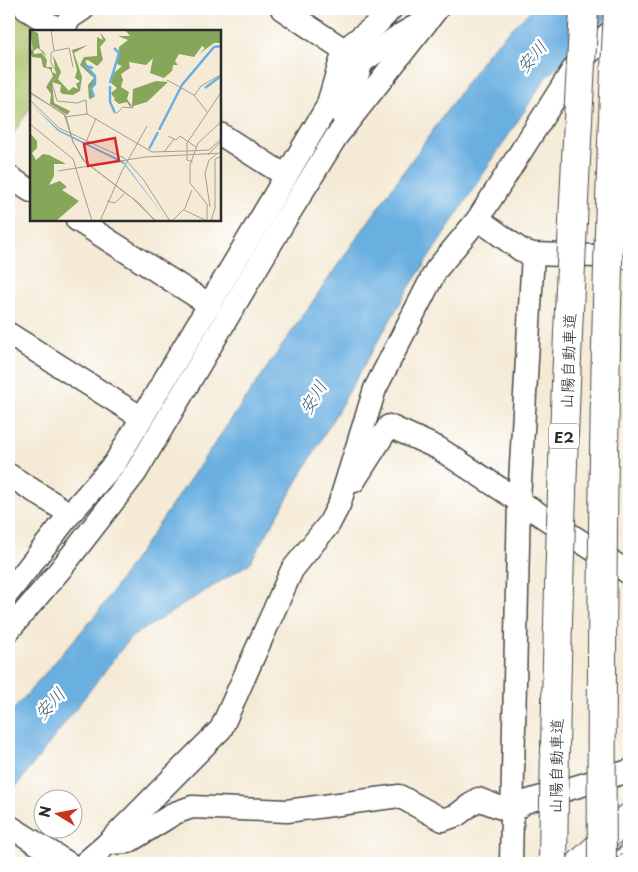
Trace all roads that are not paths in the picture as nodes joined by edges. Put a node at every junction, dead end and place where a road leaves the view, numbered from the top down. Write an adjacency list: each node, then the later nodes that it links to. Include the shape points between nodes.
1 (26, 9): 9 (street)
2 (83, 9): 10 (street, via 71,17)
3 (282, 9): 11 (street)
4 (391, 9): 11 (street)
5 (584, 9): 40 (main road, 山陽自動車道 / E2, bridge, via 566,382)
6 (618, 9): 42 (main road, bridge, via 605,381)
7 (432, 14): 11 (street, via 400,35); 13 (street)
8 (629, 14): 17 (street, via 576,65)
9 (60, 30)
10 (63, 30)
11 (353, 56): 13 (street); 14 (street)
12 (221, 135): 14 (street)
13 (336, 137): 30 (street, via 136,472)
14 (286, 176): 21 (street)
15 (9, 177): 16 (street)
16 (30, 190)
17 (478, 220): 19 (street, via 521,250); 26 (street, via 436,270 375,389)
18 (79, 221): 21 (street)
19 (533, 254): 20 (street); 25 (street)
20 (629, 257)
21 (210, 305): 23 (street)
22 (9, 334): 23 (street)
23 (142, 418): 27 (street, via 115,463)
24 (9, 475): 27 (street)
25 (519, 500): 26 (street, via 438,448 389,426); 28 (street); 32 (street)
26 (339, 505): 35 (street, via 329,524 292,570 221,729)
27 (70, 514): 29 (street)
28 (629, 573)
29 (9, 592)
30 (9, 630)
31 (629, 771): 32 (street, via 525,802)
32 (512, 812): 35 (street, via 478,799 457,816 443,820 399,796 287,811 192,807 175,813 128,842); 39 (street)
33 (629, 818): 41 (main road)
34 (9, 826): 37 (street)
35 (108, 843): 38 (street)
36 (629, 860): 43 (main road)
37 (68, 863)
38 (85, 863)
39 (511, 863)
40 (553, 863)
41 (581, 863)
42 (602, 863)
43 (625, 863)

